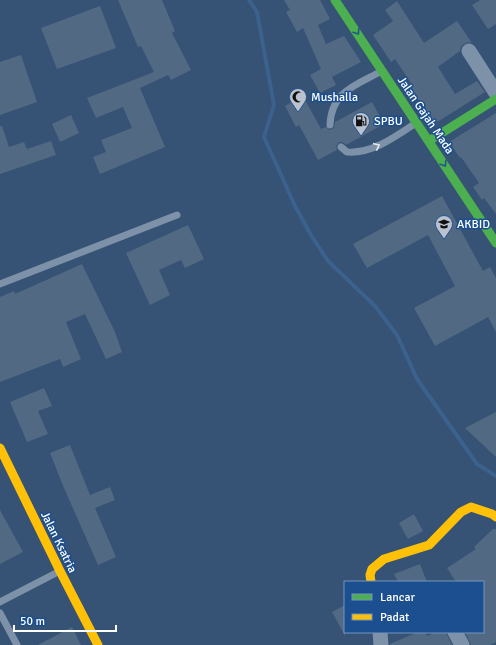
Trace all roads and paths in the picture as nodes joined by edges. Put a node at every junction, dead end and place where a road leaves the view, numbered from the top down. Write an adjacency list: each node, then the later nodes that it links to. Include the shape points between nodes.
1 (335, 0): 3 (street, Jalan Gajah Mada, one-way to 3)
2 (469, 51): 4 (street)
3 (382, 71): 6 (street, Jalan Gajah Mada); 7 (lane, via 341,95 332,109)
4 (496, 92)
5 (496, 99): 8 (street)
6 (417, 122): 8 (street, Jalan Gajah Mada); 9 (lane, one-way to 6, via 347,152 367,150)
7 (330, 125)
8 (430, 141): 11 (street, Jalan Gajah Mada, one-way to 11)
9 (342, 147)
10 (177, 215): 12 (lane)
11 (496, 243)
12 (0, 284)
13 (0, 448): 15 (street, Jalan Ksatria)
14 (496, 517): 16 (street, via 471,507 461,512 429,545 384,558 372,569)
15 (60, 571): 17 (lane); 22 (street, Jalan Ksatria)
16 (370, 581)
17 (0, 602)
18 (0, 613): 21 (lane)
19 (380, 633): 23 (street)
20 (456, 633): 24 (street)
21 (17, 645)
22 (98, 645)
23 (381, 645)
24 (462, 645)

